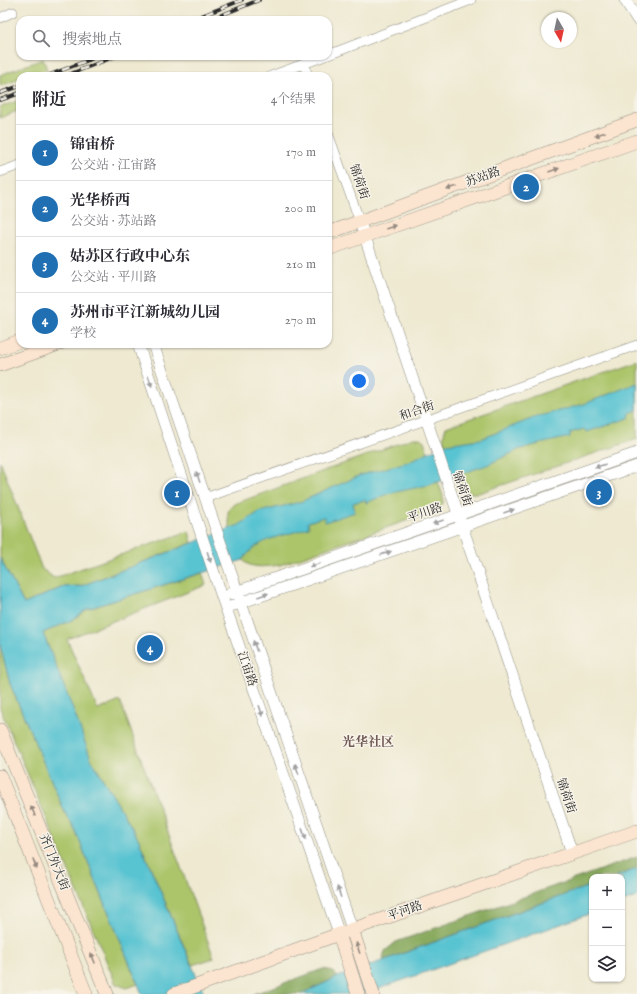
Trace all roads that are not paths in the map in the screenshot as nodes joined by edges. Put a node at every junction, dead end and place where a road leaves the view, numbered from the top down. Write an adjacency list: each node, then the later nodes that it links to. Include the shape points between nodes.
1 (471, 0): 6 (street)
2 (625, 0): 5 (street)
3 (13, 12): 4 (street)
4 (0, 18)
5 (637, 19)
6 (332, 54)
7 (316, 60): 8 (street)
8 (304, 64): 9 (street); 10 (street)
9 (282, 72)
10 (307, 72)
11 (637, 120): 16 (main road, 苏站路, one-way to 16)
12 (637, 141): 18 (main road, 苏站路, one-way to 12)
13 (332, 144): 16 (street, 锦荷街)
14 (16, 166): 15 (street)
15 (0, 172)
16 (360, 222): 17 (main road, 苏站路); 18 (street, 锦荷街)
17 (332, 232)
18 (364, 236): 19 (main road, 苏站路); 27 (street, 锦荷街)
19 (332, 248)
20 (16, 342): 22 (main road)
21 (637, 345): 27 (street, 和合街)
22 (0, 348)
23 (49, 348): 26 (main road)
24 (139, 348): 34 (street, 江宙路, one-way to 34)
25 (154, 348): 30 (street, 江宙路, one-way to 25)
26 (0, 365)
27 (426, 420): 30 (street, 和合街); 31 (street, 锦荷街)
28 (637, 453): 31 (street, 平川路, one-way to 31)
29 (637, 466): 32 (street, 平川路, one-way to 29)
30 (205, 498): 33 (street, 江宙路)
31 (458, 515): 32 (street, 锦荷街); 33 (street, 平川路, one-way to 33)
32 (462, 527): 35 (street, 平川路, one-way to 32); 40 (street, 锦荷街)
33 (236, 592): 34 (street, 平川路); 35 (street, 江宙路)
34 (222, 597): 36 (street, 江宙路)
35 (240, 603): 36 (street, 平川路); 41 (street, 江宙路, one-way to 35)
36 (226, 608): 42 (street, 江宙路, one-way to 42)
37 (0, 730): 44 (main road, 齐门外大街, one-way to 37)
38 (0, 776): 43 (main road, 齐门外大街, one-way to 43)
39 (637, 831): 40 (main road, 平河路)
40 (572, 853): 41 (main road, 平河路)
41 (352, 929): 42 (main road, 平河路); 47 (main road, 江宙路, one-way to 41)
42 (338, 934): 45 (main road, 平河路); 46 (main road, 江宙路)
43 (86, 994)
44 (107, 994)
45 (174, 994)
46 (358, 994)
47 (373, 994)

